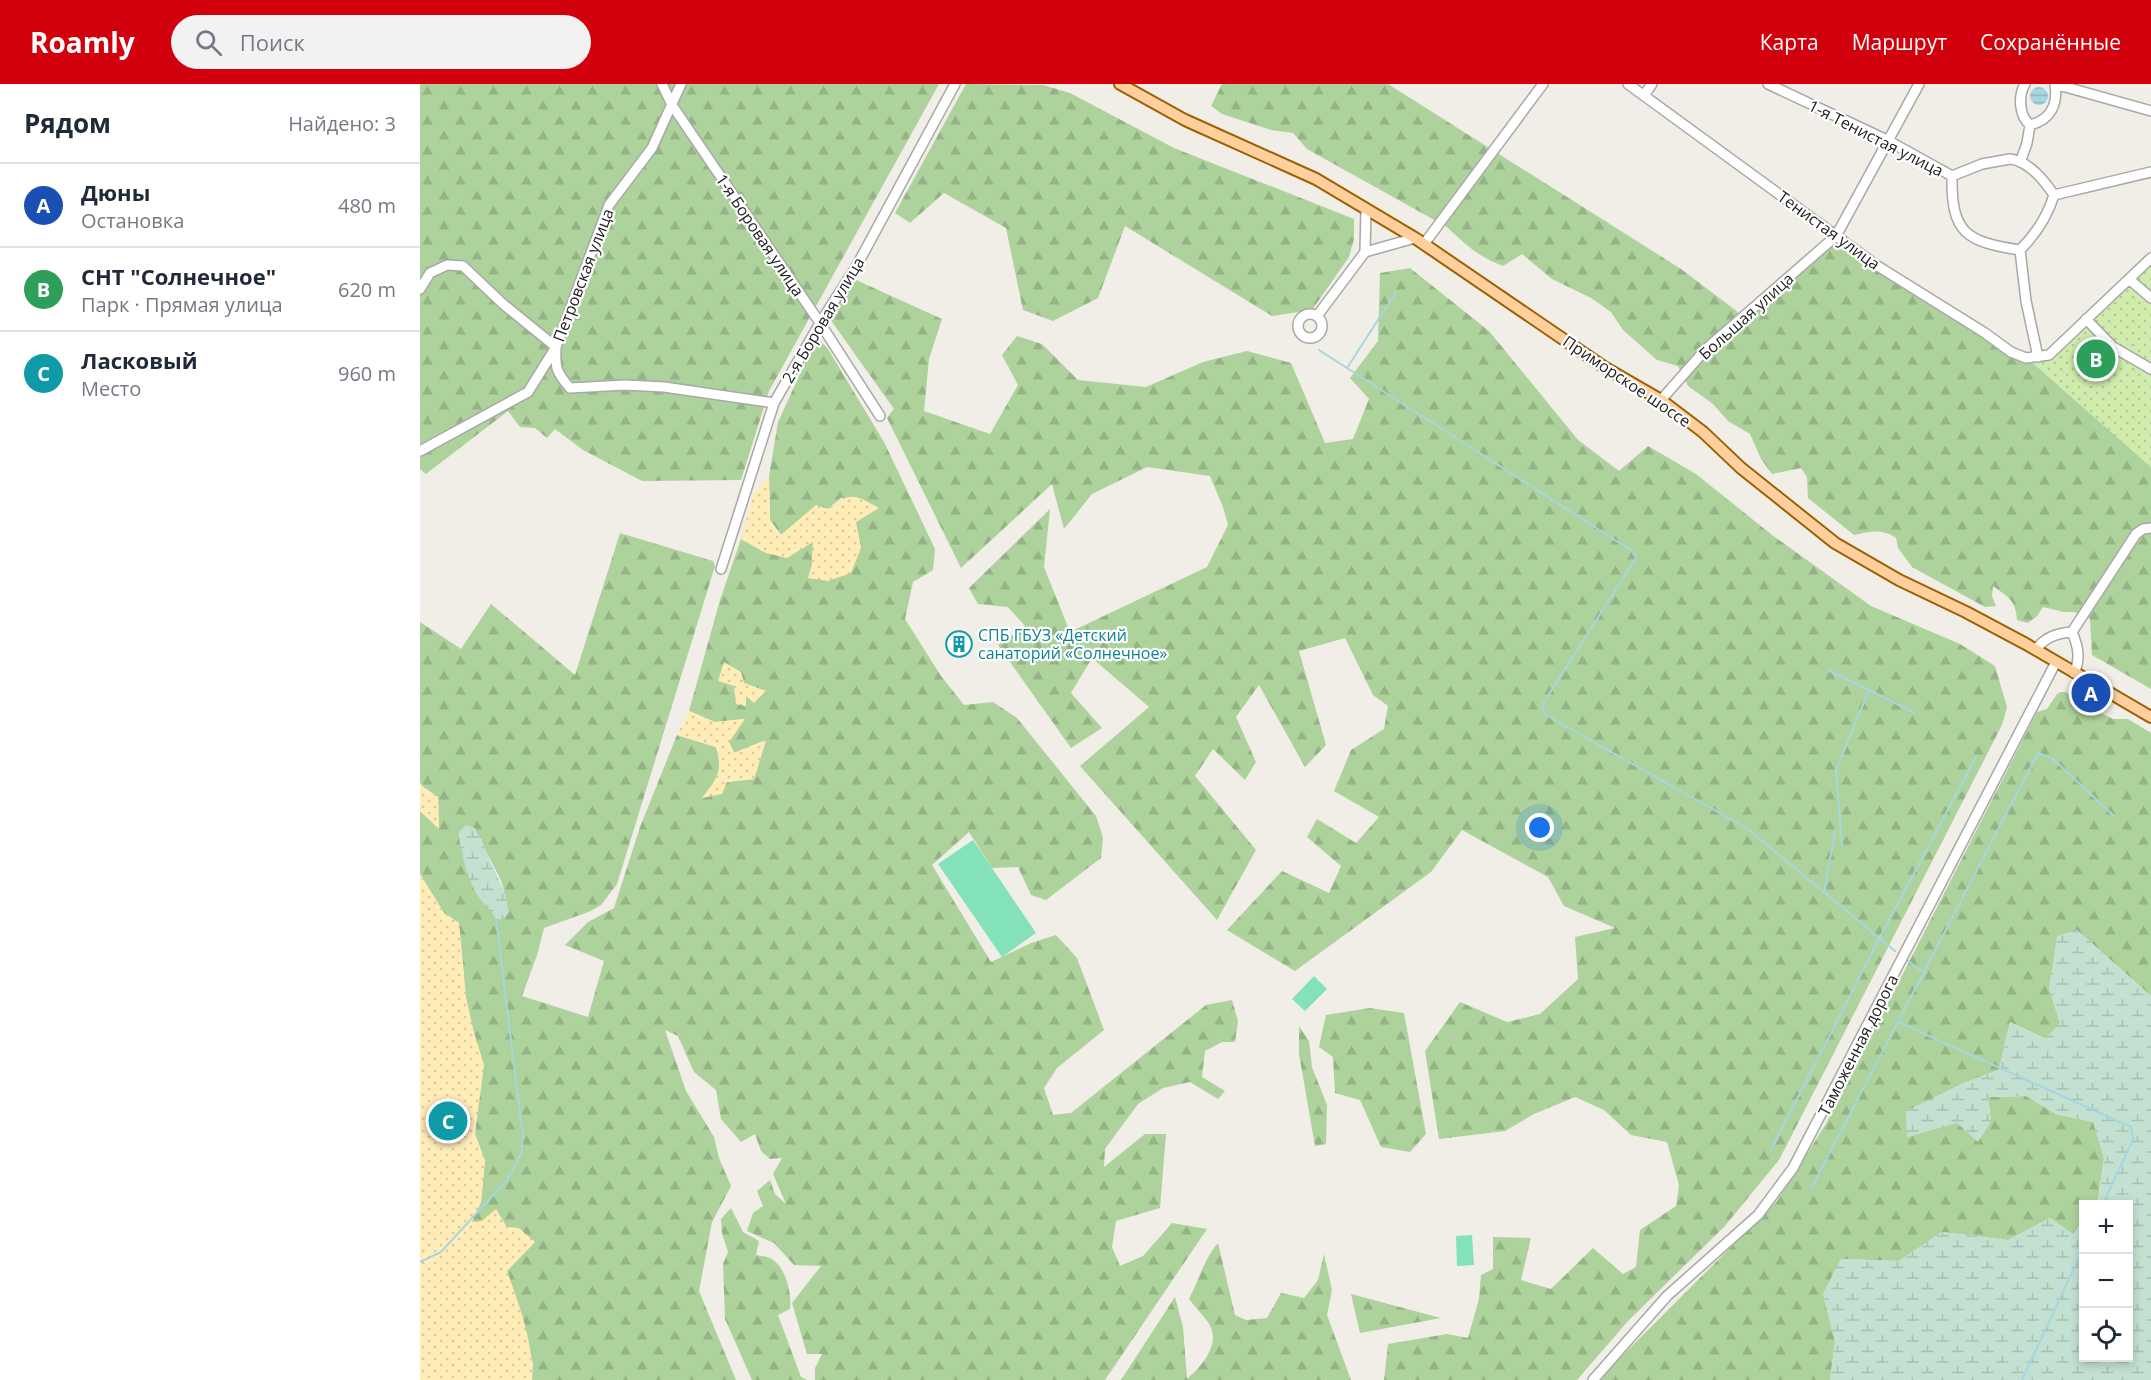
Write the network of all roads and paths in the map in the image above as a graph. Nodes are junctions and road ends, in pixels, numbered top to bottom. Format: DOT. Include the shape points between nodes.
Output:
graph roads {
  1 [pos="662,84"];
  2 [pos="681,84"];
  3 [pos="955,84"];
  4 [pos="1120,84"];
  5 [pos="1543,84"];
  6 [pos="1628,84"];
  7 [pos="1652,84"];
  8 [pos="1768,84"];
  9 [pos="1919,84"];
  10 [pos="2025,84"];
  11 [pos="2055,84"];
  12 [pos="1644,95"];
  13 [pos="672,105"];
  14 [pos="2151,111"];
  15 [pos="2030,125"];
  16 [pos="1887,140"];
  17 [pos="2021,160"];
  18 [pos="2151,172"];
  19 [pos="1952,176"];
  20 [pos="2054,195"];
  21 [pos="1366,209"];
  22 [pos="1836,236"];
  23 [pos="1419,241"];
  24 [pos="2020,250"];
  25 [pos="1365,252"];
  26 [pos="2151,258"];
  27 [pos="2129,279"];
  28 [pos="420,289"];
  29 [pos="2151,298"];
  30 [pos="1317,316"];
  31 [pos="2086,319"];
  32 [pos="820,323"];
  33 [pos="556,346"];
  34 [pos="2038,357"];
  35 [pos="2151,369"];
  36 [pos="1661,400"];
  37 [pos="774,403"];
  38 [pos="880,416"];
  39 [pos="420,451"];
  40 [pos="2151,528"];
  41 [pos="721,569"];
  42 [pos="2072,632"];
  43 [pos="2036,650"];
  44 [pos="2056,662"];
  45 [pos="2074,673"];
  46 [pos="2151,717"];
  47 [pos="1593,1380"];
  1 -- 13 [label="street, 1-я Боровая улица"];
  2 -- 13 [label="street, Петровская улица"];
  3 -- 32 [label="street, 2-я Боровая улица" via="862,257"];
  4 -- 21 [label="main road, Приморское шоссе" via="1185,120 1316,179"];
  5 -- 23 [label="street"];
  6 -- 12 [label="street, Тенистая улица"];
  7 -- 12 [label="street"];
  8 -- 16 [label="street, 1-я Тенистая улица"];
  9 -- 16 [label="street"];
  10 -- 15 [label="street" via="2021,108"];
  11 -- 14 [label="street"];
  11 -- 15 [label="street" via="2054,107 2047,117"];
  12 -- 22 [label="street, Тенистая улица"];
  13 -- 32 [label="street, 1-я Боровая улица"];
  13 -- 33 [label="street, Петровская улица" via="652,148 609,205"];
  15 -- 17 [label="street"];
  16 -- 19 [label="street, 1-я Тенистая улица"];
  16 -- 22 [label="street"];
  17 -- 19 [label="street" via="1997,160"];
  17 -- 20 [label="street"];
  18 -- 20 [label="street"];
  19 -- 24 [label="street" via="1953,211 1961,226 1974,239"];
  20 -- 24 [label="street" via="2044,221"];
  21 -- 23 [label="main road, Приморское шоссе"];
  21 -- 25 [label="street"];
  22 -- 34 [label="street, Тенистая улица" via="2011,352 2026,358"];
  22 -- 36 [label="street, Большая улица" via="1706,349"];
  23 -- 25 [label="street"];
  23 -- 36 [label="main road, Приморское шоссе" via="1604,367"];
  24 -- 34 [label="street"];
  25 -- 30 [label="street"];
  26 -- 27 [label="street"];
  27 -- 29 [label="street"];
  27 -- 31 [label="street"];
  28 -- 33 [label="street" via="430,273 447,265 463,266"];
  31 -- 34 [label="street" via="2049,355"];
  31 -- 35 [label="street" via="2114,347"];
  32 -- 37 [label="street, 2-я Боровая улица"];
  32 -- 38 [label="street, 1-я Боровая улица"];
  33 -- 37 [label="street" via="558,374 570,388 664,387"];
  33 -- 39 [label="street, Петровская улица" via="528,392"];
  36 -- 43 [label="main road, Приморское шоссе" via="1835,543"];
  37 -- 41 [label="street, 2-я Боровая улица"];
  40 -- 42 [label="street" via="2136,534"];
  42 -- 43 [label="street" via="2052,635"];
  42 -- 45 [label="street" via="2079,657"];
  43 -- 44 [label="main road, Приморское шоссе"];
  44 -- 45 [label="main road, Приморское шоссе"];
  44 -- 47 [label="street, Таможенная дорога" via="1793,1168 1758,1215 1667,1296"];
  45 -- 46 [label="main road, Приморское шоссе"];
}
